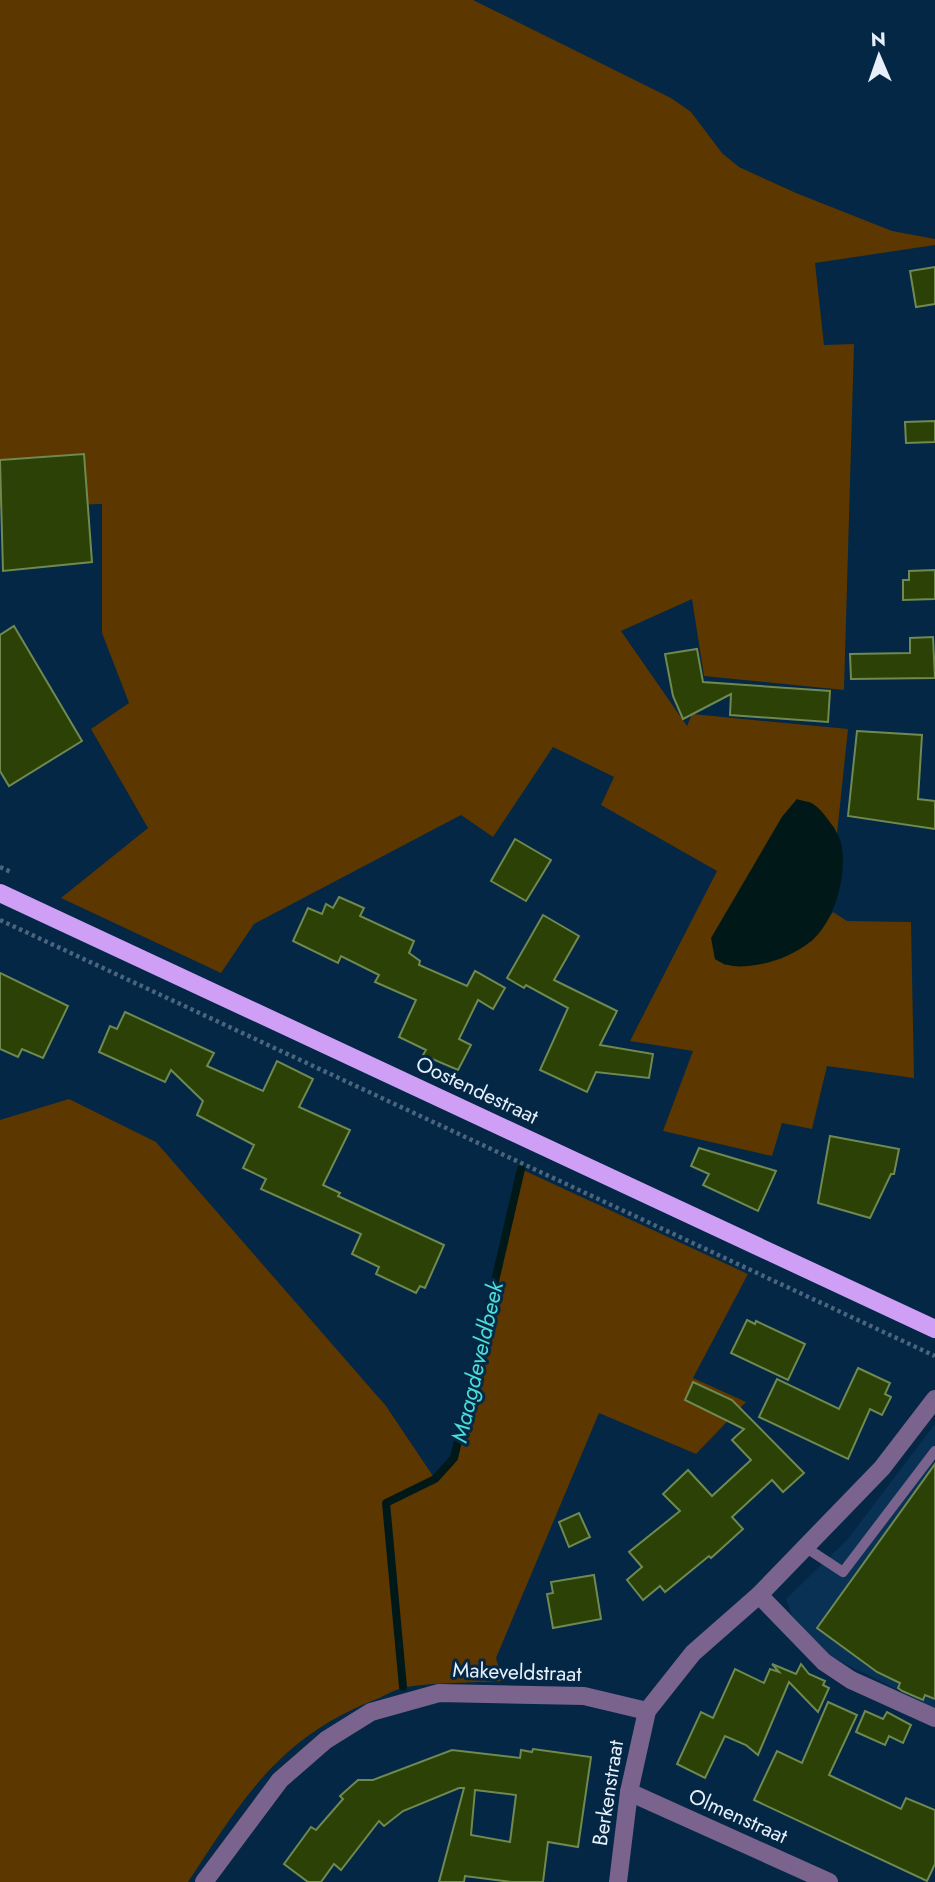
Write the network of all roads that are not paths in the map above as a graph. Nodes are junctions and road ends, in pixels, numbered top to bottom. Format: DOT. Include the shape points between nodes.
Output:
graph roads {
  1 [pos="0,893"];
  2 [pos="935,1329"];
  3 [pos="935,1399"];
  4 [pos="935,1453"];
  5 [pos="805,1547"];
  6 [pos="759,1595"];
  7 [pos="647,1711"];
  8 [pos="935,1718"];
  9 [pos="629,1792"];
  10 [pos="204,1882"];
  11 [pos="618,1882"];
  12 [pos="829,1882"];
  1 -- 2 [label="main road, Oostendestraat"];
  3 -- 5 [label="street" via="882,1468"];
  4 -- 5 [label="lane" via="843,1572"];
  5 -- 6 [label="street"];
  6 -- 7 [label="street" via="693,1653"];
  6 -- 8 [label="street" via="824,1662 851,1680"];
  7 -- 9 [label="street, Berkenstraat"];
  7 -- 10 [label="street, Makeveldstraat" via="584,1696 439,1693 371,1712 326,1740 280,1780"];
  9 -- 11 [label="street, Berkenstraat"];
  9 -- 12 [label="street, Olmenstraat"];
}
